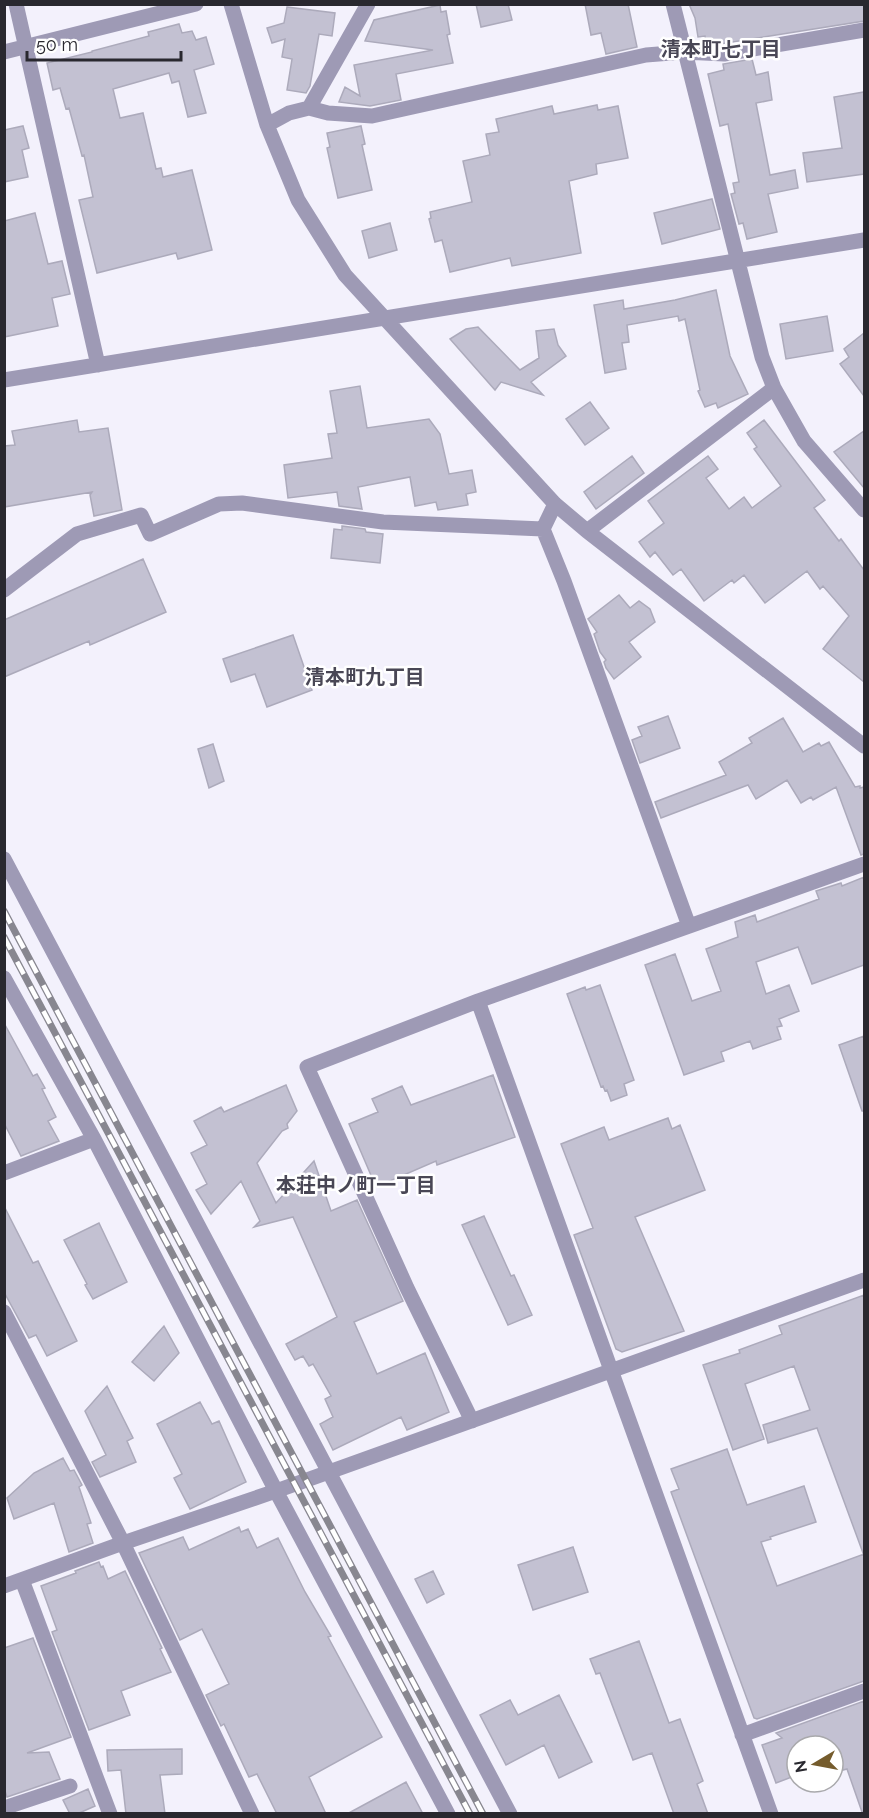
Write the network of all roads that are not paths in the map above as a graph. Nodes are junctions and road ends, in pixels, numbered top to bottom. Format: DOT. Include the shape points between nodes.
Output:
graph roads {
  1 [pos="16,4"];
  2 [pos="196,4"];
  3 [pos="231,4"];
  4 [pos="368,4"];
  5 [pos="672,4"];
  6 [pos="864,30"];
  7 [pos="26,46"];
  8 [pos="4,52"];
  9 [pos="684,52"];
  10 [pos="309,108"];
  11 [pos="267,125"];
  12 [pos="864,240"];
  13 [pos="738,260"];
  14 [pos="382,318"];
  15 [pos="98,365"];
  16 [pos="4,380"];
  17 [pos="774,388"];
  18 [pos="555,504"];
  19 [pos="864,510"];
  20 [pos="543,529"];
  21 [pos="587,531"];
  22 [pos="4,590"];
  23 [pos="864,746"];
  24 [pos="4,859"];
  25 [pos="864,864"];
  26 [pos="689,926"];
  27 [pos="4,978"];
  28 [pos="478,1001"];
  29 [pos="94,1139"];
  30 [pos="4,1173"];
  31 [pos="864,1280"];
  32 [pos="4,1311"];
  33 [pos="610,1371"];
  34 [pos="472,1421"];
  35 [pos="328,1473"];
  36 [pos="276,1491"];
  37 [pos="123,1543"];
  38 [pos="22,1580"];
  39 [pos="4,1586"];
  40 [pos="864,1691"];
  41 [pos="742,1735"];
  42 [pos="70,1786"];
  43 [pos="4,1808"];
  44 [pos="110,1814"];
  45 [pos="252,1814"];
  46 [pos="448,1814"];
  47 [pos="510,1814"];
  48 [pos="771,1814"];
  1 -- 7 [label="street"];
  2 -- 7 [label="street"];
  3 -- 11 [label="street"];
  4 -- 10 [label="street"];
  5 -- 9 [label="street"];
  6 -- 9 [label="street" via="724,54"];
  7 -- 8 [label="street"];
  7 -- 15 [label="street"];
  9 -- 10 [label="street" via="646,55 372,116"];
  9 -- 13 [label="street"];
  10 -- 11 [label="street"];
  11 -- 14 [label="street" via="298,200 345,275"];
  12 -- 13 [label="street"];
  13 -- 14 [label="street"];
  13 -- 17 [label="street" via="762,357"];
  14 -- 15 [label="street"];
  14 -- 18 [label="street"];
  15 -- 16 [label="street"];
  17 -- 19 [label="street" via="804,441"];
  17 -- 21 [label="street"];
  18 -- 20 [label="street"];
  18 -- 21 [label="street"];
  20 -- 22 [label="street" via="383,522 219,504 150,534 141,515 77,534"];
  20 -- 26 [label="street"];
  21 -- 23 [label="street"];
  24 -- 35 [label="street"];
  25 -- 26 [label="street"];
  26 -- 28 [label="street"];
  27 -- 29 [label="street"];
  28 -- 33 [label="street"];
  28 -- 34 [label="street" via="307,1067 406,1288"];
  29 -- 30 [label="street"];
  29 -- 36 [label="street"];
  31 -- 33 [label="street"];
  32 -- 37 [label="street"];
  33 -- 34 [label="street"];
  33 -- 41 [label="street"];
  34 -- 35 [label="street"];
  35 -- 36 [label="street"];
  35 -- 47 [label="street"];
  36 -- 37 [label="street"];
  36 -- 46 [label="street"];
  37 -- 38 [label="street"];
  37 -- 45 [label="street"];
  38 -- 39 [label="street"];
  38 -- 44 [label="street"];
  40 -- 41 [label="street"];
  41 -- 48 [label="street"];
  42 -- 43 [label="street"];
}
